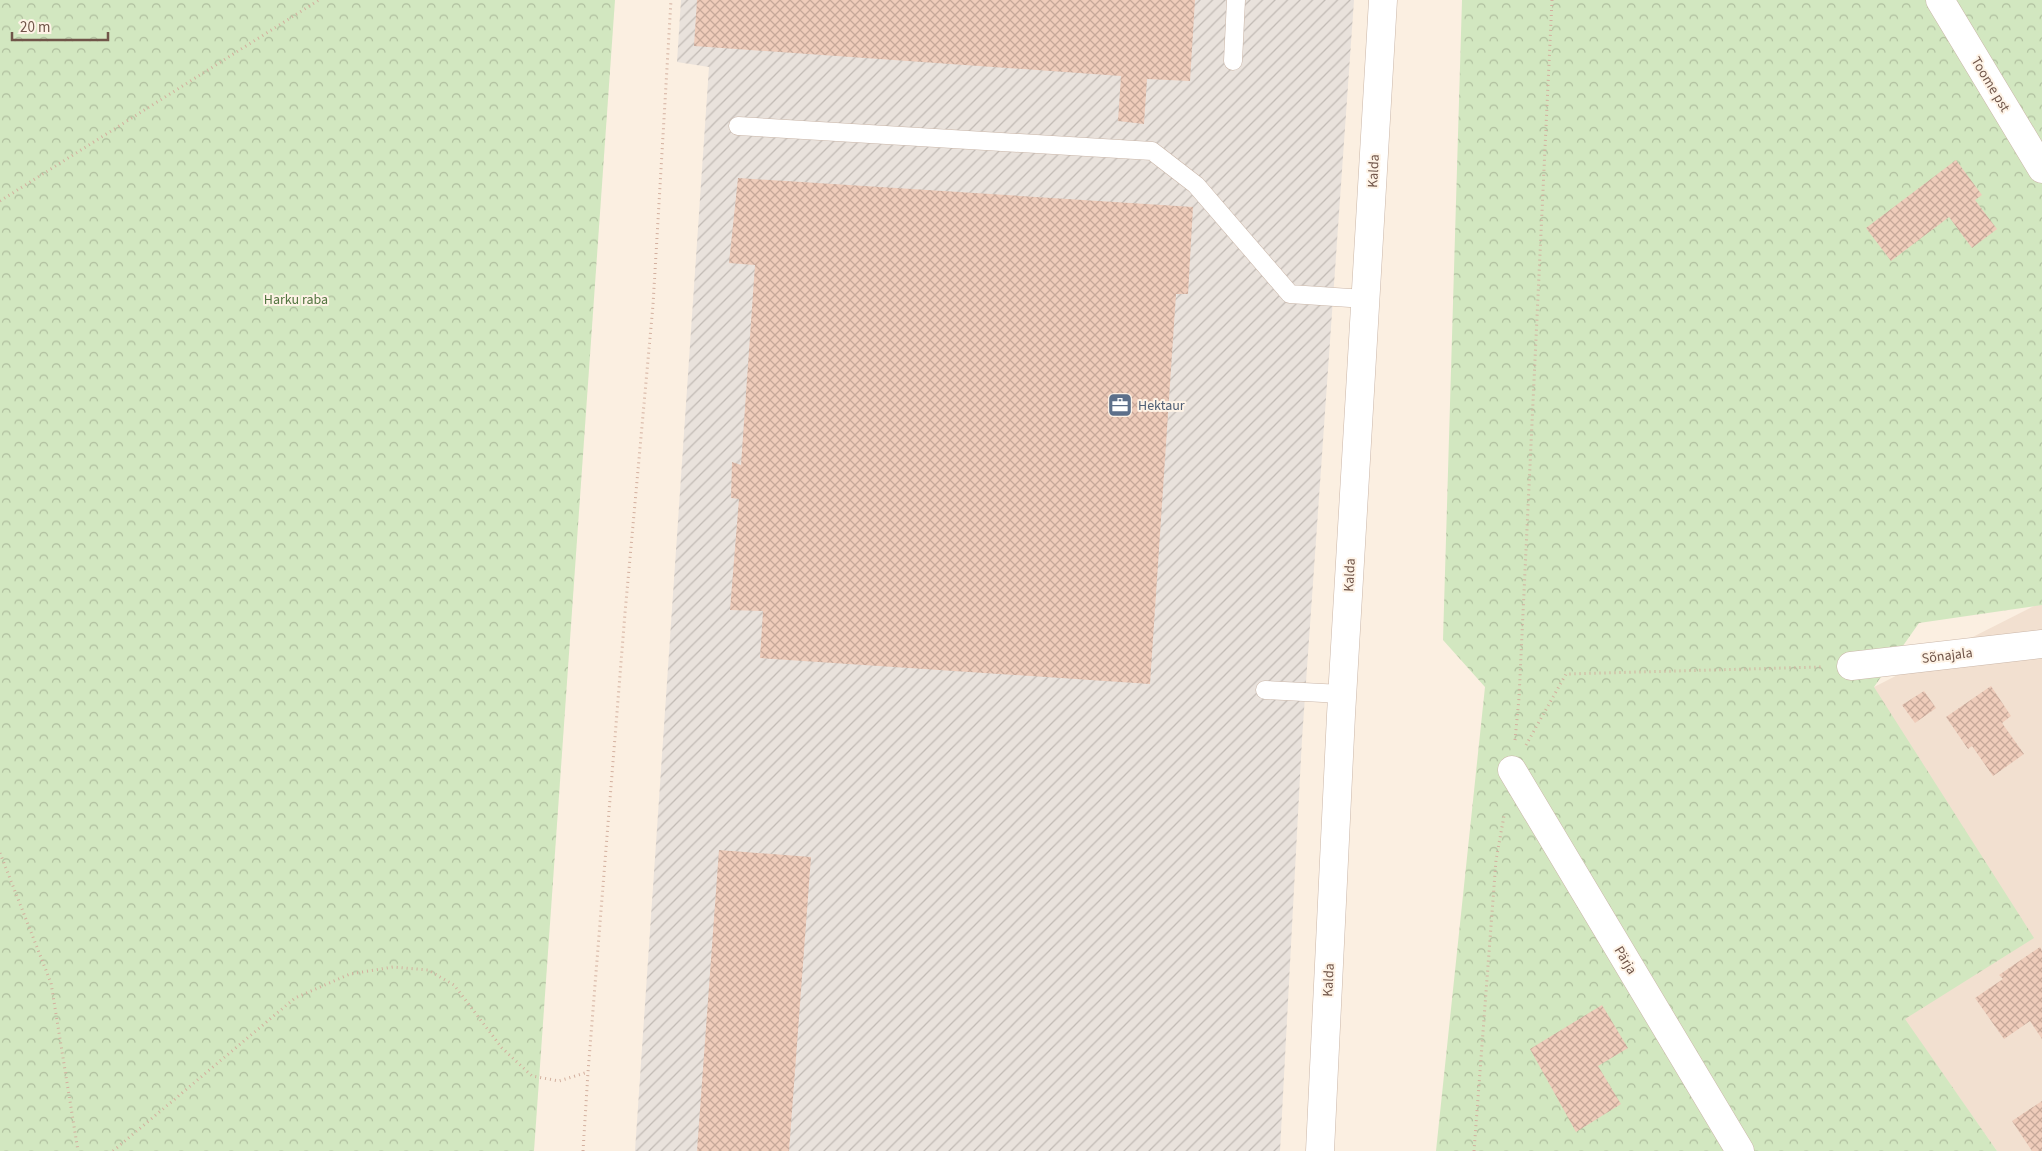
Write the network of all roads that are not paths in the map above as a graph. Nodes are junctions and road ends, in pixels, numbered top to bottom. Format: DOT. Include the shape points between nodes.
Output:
graph roads {
  1 [pos="1236,0"];
  2 [pos="1383,0"];
  3 [pos="1940,0"];
  4 [pos="1233,61"];
  5 [pos="738,126"];
  6 [pos="2042,169"];
  7 [pos="1365,298"];
  8 [pos="2042,644"];
  9 [pos="1851,666"];
  10 [pos="1265,690"];
  11 [pos="1342,694"];
  12 [pos="1512,770"];
  13 [pos="1320,1151"];
  14 [pos="1740,1151"];
  1 -- 4 [label="lane"];
  2 -- 7 [label="street, Kalda"];
  3 -- 6 [label="street, Toome pst"];
  5 -- 7 [label="lane" via="1152,150 1196,185 1290,294"];
  7 -- 11 [label="street, Kalda"];
  8 -- 9 [label="street, Sõnajala"];
  10 -- 11 [label="lane"];
  11 -- 13 [label="street, Kalda"];
  12 -- 14 [label="street, Pärja"];
}
